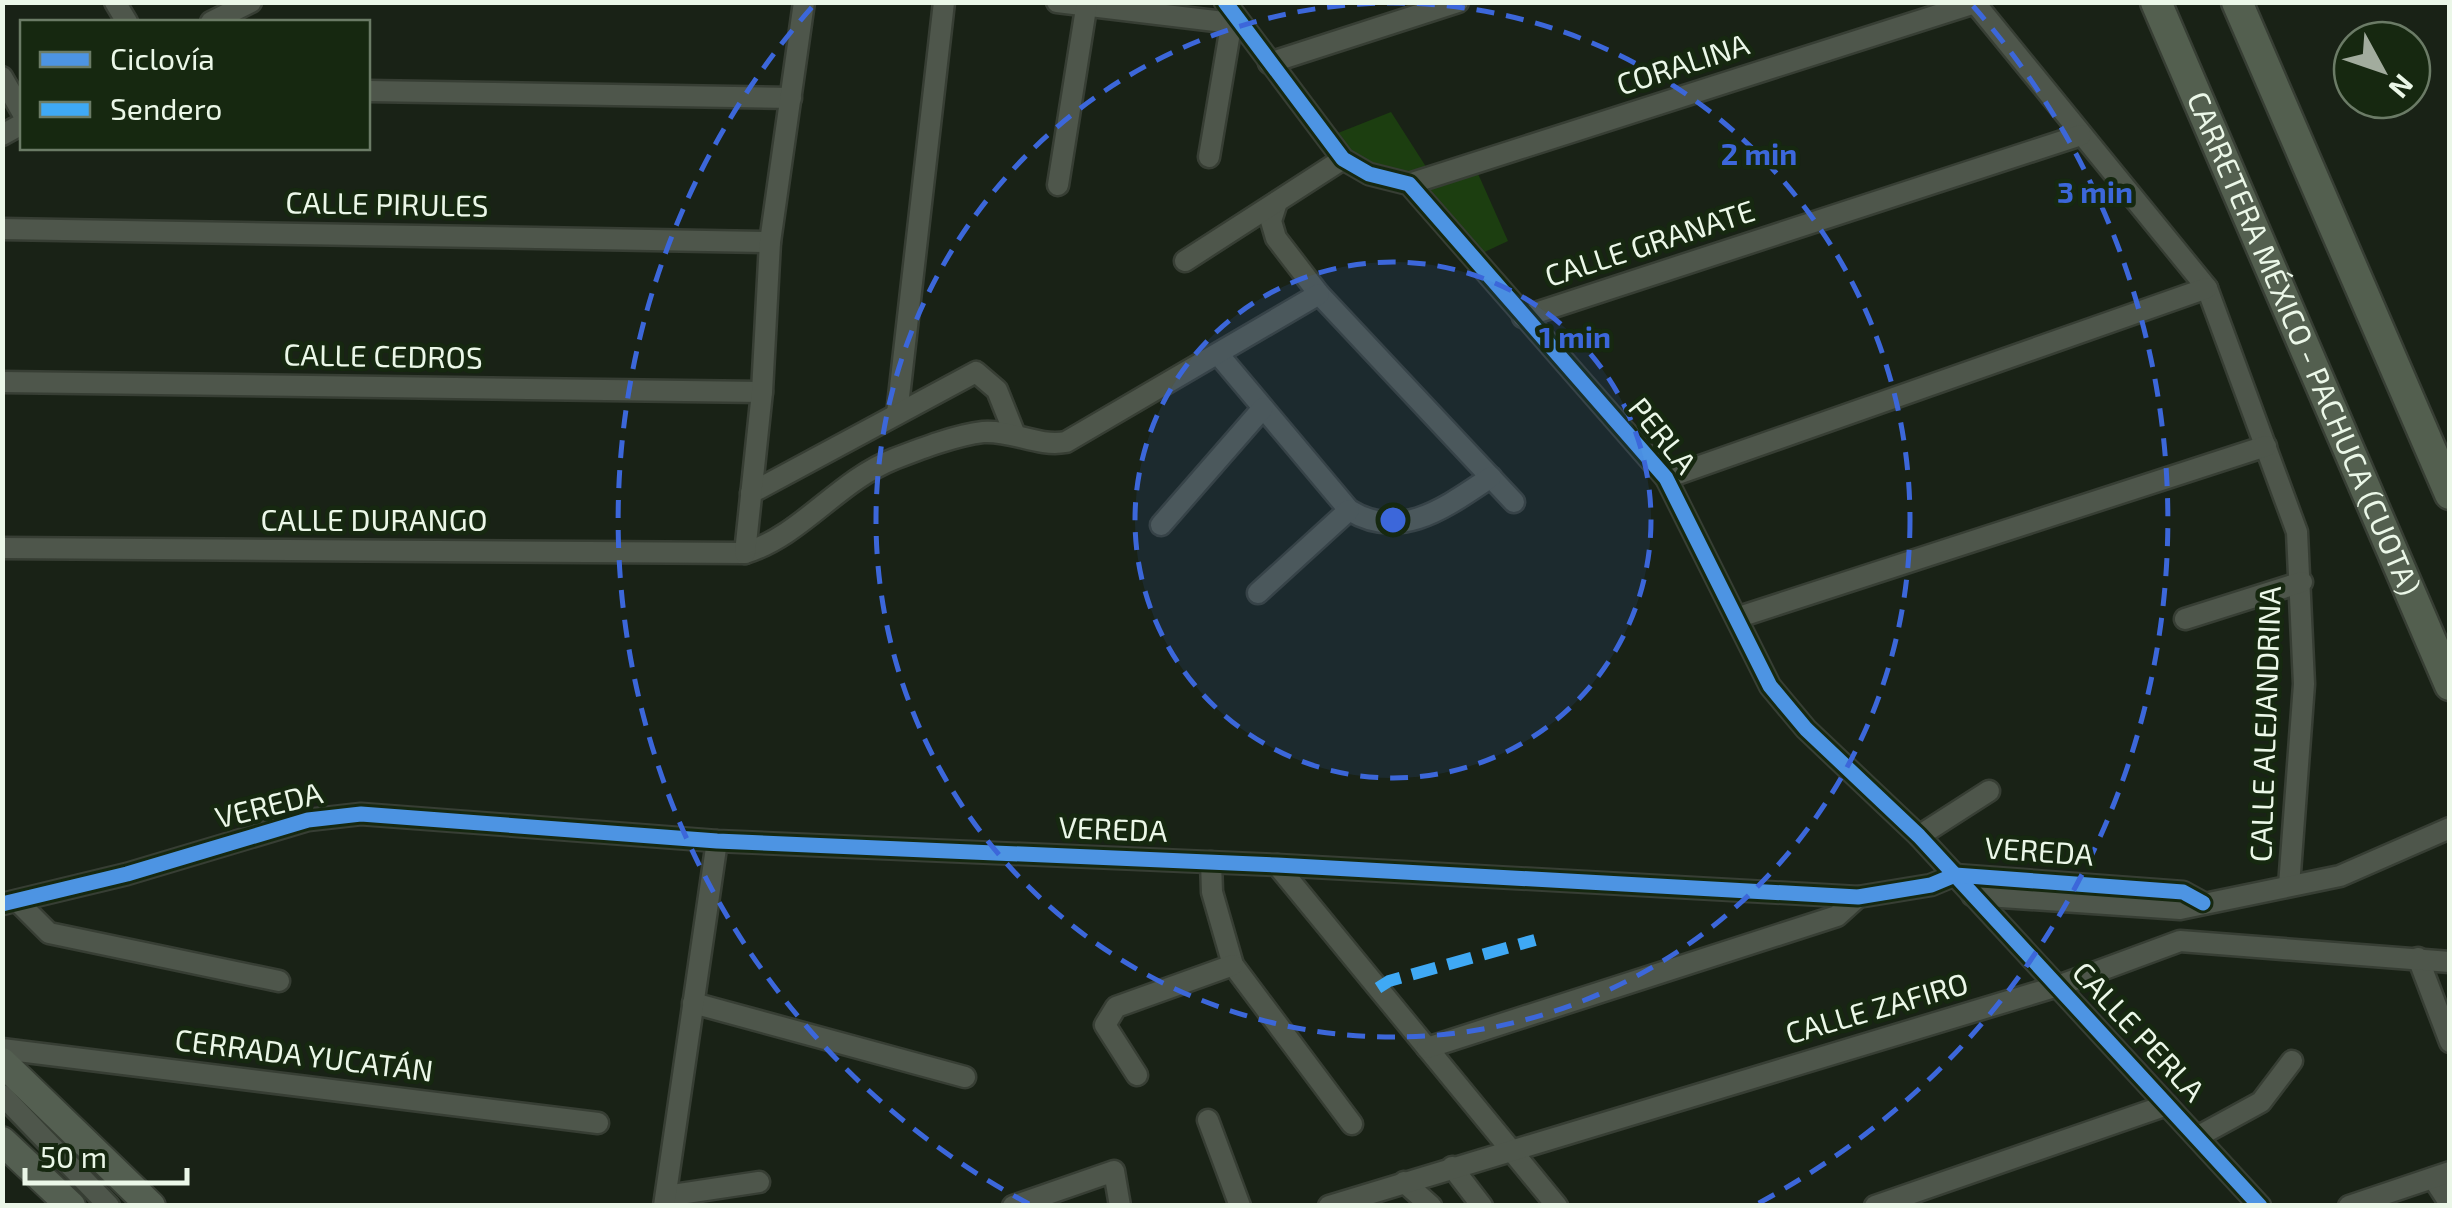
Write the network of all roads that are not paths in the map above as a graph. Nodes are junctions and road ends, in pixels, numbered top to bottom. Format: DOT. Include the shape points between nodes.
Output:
graph roads {
  1 [pos="251,2"];
  2 [pos="804,2"];
  3 [pos="944,2"];
  4 [pos="1057,2"];
  5 [pos="1458,2"];
  6 [pos="1976,2"];
  7 [pos="2156,2"];
  8 [pos="2237,2"];
  9 [pos="1087,4"];
  10 [pos="1230,13"];
  11 [pos="215,20"];
  12 [pos="1270,64"];
  13 [pos="2,77"];
  14 [pos="370,91"];
  15 [pos="792,98"];
  16 [pos="20,108"];
  17 [pos="2081,135"];
  18 [pos="1209,157"];
  19 [pos="1343,160"];
  20 [pos="1058,184"];
  21 [pos="1408,184"];
  22 [pos="1277,202"];
  23 [pos="2,229"];
  24 [pos="770,242"];
  25 [pos="1186,262"];
  26 [pos="2207,288"];
  27 [pos="1319,294"];
  28 [pos="1523,317"];
  29 [pos="1218,354"];
  30 [pos="2,382"];
  31 [pos="762,392"];
  32 [pos="1264,408"];
  33 [pos="898,414"];
  34 [pos="1016,434"];
  35 [pos="2266,446"];
  36 [pos="1491,477"];
  37 [pos="1666,478"];
  38 [pos="751,493"];
  39 [pos="2450,494"];
  40 [pos="1514,502"];
  41 [pos="1349,510"];
  42 [pos="1161,524"];
  43 [pos="2,548"];
  44 [pos="744,553"];
  45 [pos="2302,582"];
  46 [pos="1258,593"];
  47 [pos="1739,617"];
  48 [pos="2185,619"];
  49 [pos="2450,685"];
  50 [pos="1989,790"];
  51 [pos="2450,828"];
  52 [pos="1919,836"];
  53 [pos="716,842"];
  54 [pos="1211,862"];
  55 [pos="1277,865"];
  56 [pos="1955,875"];
  57 [pos="1931,885"];
  58 [pos="2289,886"];
  59 [pos="1975,896"];
  60 [pos="1858,897"];
  61 [pos="2181,901"];
  62 [pos="10,902"];
  63 [pos="2180,941"];
  64 [pos="2418,958"];
  65 [pos="2450,962"];
  66 [pos="1234,965"];
  67 [pos="279,981"];
  68 [pos="2058,986"];
  69 [pos="693,1004"];
  70 [pos="2450,1042"];
  71 [pos="1427,1048"];
  72 [pos="2,1050"];
  73 [pos="2292,1060"];
  74 [pos="2,1062"];
  75 [pos="1137,1075"];
  76 [pos="964,1076"];
  77 [pos="2,1095"];
  78 [pos="2167,1104"];
  79 [pos="2,1112"];
  80 [pos="1208,1120"];
  81 [pos="598,1123"];
  82 [pos="1352,1124"];
  83 [pos="2197,1137"];
  84 [pos="2,1141"];
  85 [pos="1512,1148"];
  86 [pos="1452,1167"];
  87 [pos="2442,1175"];
  88 [pos="759,1182"];
  89 [pos="1404,1182"];
  90 [pos="84,1190"];
  91 [pos="665,1200"];
  92 [pos="2450,1204"];
  93 [pos="151,1206"];
  94 [pos="1013,1206"];
  95 [pos="1120,1206"];
  96 [pos="1240,1206"];
  97 [pos="1329,1206"];
  98 [pos="1431,1206"];
  99 [pos="1482,1206"];
  100 [pos="1557,1206"];
  101 [pos="1875,1206"];
  102 [pos="2260,1206"];
  103 [pos="2349,1206"];
  1 -- 11 [label="street"];
  2 -- 15 [label="street"];
  3 -- 33 [label="street"];
  4 -- 9 [label="street"];
  5 -- 12 [label="street"];
  6 -- 17 [label="street, CALLE ALEJANDRINA"];
  6 -- 21 [label="street, CORALINA"];
  7 -- 49 [label="highway, CARRETERA MÉXICO - PACHUCA (CUOTA)"];
  8 -- 39 [label="highway"];
  9 -- 10 [label="street"];
  9 -- 20 [label="street"];
  10 -- 12 [label="street"];
  10 -- 18 [label="street"];
  12 -- 19 [label="street"];
  13 -- 16 [label="street"];
  14 -- 15 [label="street"];
  15 -- 24 [label="street"];
  17 -- 26 [label="street, CALLE ALEJANDRINA"];
  17 -- 28 [label="street, CALLE GRANATE"];
  19 -- 21 [label="street"];
  19 -- 22 [label="street"];
  21 -- 28 [label="street, PERLA"];
  22 -- 25 [label="street"];
  22 -- 27 [label="street" via="1271,221 1276,238"];
  23 -- 24 [label="street, CALLE PIRULES"];
  24 -- 31 [label="street"];
  26 -- 35 [label="street, CALLE ALEJANDRINA"];
  26 -- 37 [label="street"];
  27 -- 29 [label="street"];
  27 -- 36 [label="street"];
  28 -- 37 [label="street, PERLA"];
  29 -- 32 [label="street"];
  29 -- 34 [label="street" via="1066,442 1044,446"];
  30 -- 31 [label="street, CALLE CEDROS"];
  31 -- 38 [label="street"];
  32 -- 41 [label="street"];
  32 -- 42 [label="street"];
  33 -- 34 [label="street" via="976,372 998,390"];
  33 -- 38 [label="street"];
  34 -- 44 [label="street" via="982,432 891,460 836,492 772,545"];
  35 -- 45 [label="street, CALLE ALEJANDRINA" via="2297,532"];
  35 -- 47 [label="street"];
  36 -- 40 [label="street"];
  36 -- 41 [label="street" via="1436,514 1395,525 1368,522"];
  37 -- 47 [label="street, PERLA"];
  38 -- 44 [label="street"];
  41 -- 46 [label="street"];
  43 -- 44 [label="street, CALLE DURANGO"];
  45 -- 48 [label="street"];
  45 -- 58 [label="street, CALLE ALEJANDRINA" via="2304,684"];
  47 -- 52 [label="street, PERLA" via="1770,686"];
  50 -- 52 [label="street"];
  51 -- 58 [label="street, VEREDA" via="2340,876"];
  52 -- 56 [label="street, PERLA"];
  53 -- 54 [label="street, VEREDA"];
  53 -- 62 [label="street, VEREDA" via="361,814 308,820"];
  53 -- 69 [label="street"];
  54 -- 55 [label="street, VEREDA"];
  54 -- 66 [label="street" via="1212,892"];
  55 -- 60 [label="street, VEREDA"];
  55 -- 71 [label="street"];
  56 -- 57 [label="street, VEREDA"];
  56 -- 59 [label="street, PERLA"];
  56 -- 61 [label="street, VEREDA"];
  57 -- 59 [label="street, VEREDA"];
  57 -- 60 [label="street, VEREDA"];
  58 -- 61 [label="street, VEREDA" via="2203,903"];
  59 -- 61 [label="street, VEREDA"];
  59 -- 68 [label="street, CALLE PERLA"];
  60 -- 71 [label="street" via="1838,916"];
  61 -- 63 [label="street"];
  62 -- 67 [label="street" via="49,933"];
  63 -- 64 [label="street, CALLE ZAFIRO"];
  63 -- 68 [label="street, CALLE ZAFIRO"];
  64 -- 65 [label="street, CALLE ZAFIRO"];
  64 -- 70 [label="street"];
  66 -- 75 [label="street" via="1116,1007 1105,1025"];
  66 -- 82 [label="street"];
  68 -- 78 [label="street, CALLE PERLA"];
  68 -- 85 [label="street, CALLE ZAFIRO"];
  69 -- 76 [label="street"];
  69 -- 91 [label="street"];
  71 -- 85 [label="street"];
  72 -- 81 [label="street, CERRADA YUCATÁN"];
  73 -- 83 [label="street" via="2260,1102"];
  74 -- 90 [label="main road"];
  77 -- 90 [label="street"];
  78 -- 83 [label="street, CALLE PERLA"];
  78 -- 101 [label="street"];
  79 -- 90 [label="street"];
  80 -- 96 [label="street"];
  83 -- 102 [label="street, CALLE PERLA"];
  84 -- 90 [label="main road"];
  85 -- 86 [label="street, CALLE ZAFIRO"];
  85 -- 100 [label="street"];
  86 -- 89 [label="street, CALLE ZAFIRO"];
  86 -- 99 [label="street"];
  87 -- 92 [label="street"];
  87 -- 103 [label="street"];
  88 -- 91 [label="street"];
  89 -- 97 [label="street, CALLE ZAFIRO"];
  89 -- 98 [label="street"];
  90 -- 93 [label="main road"];
  94 -- 95 [label="street" via="1114,1171"];
}
